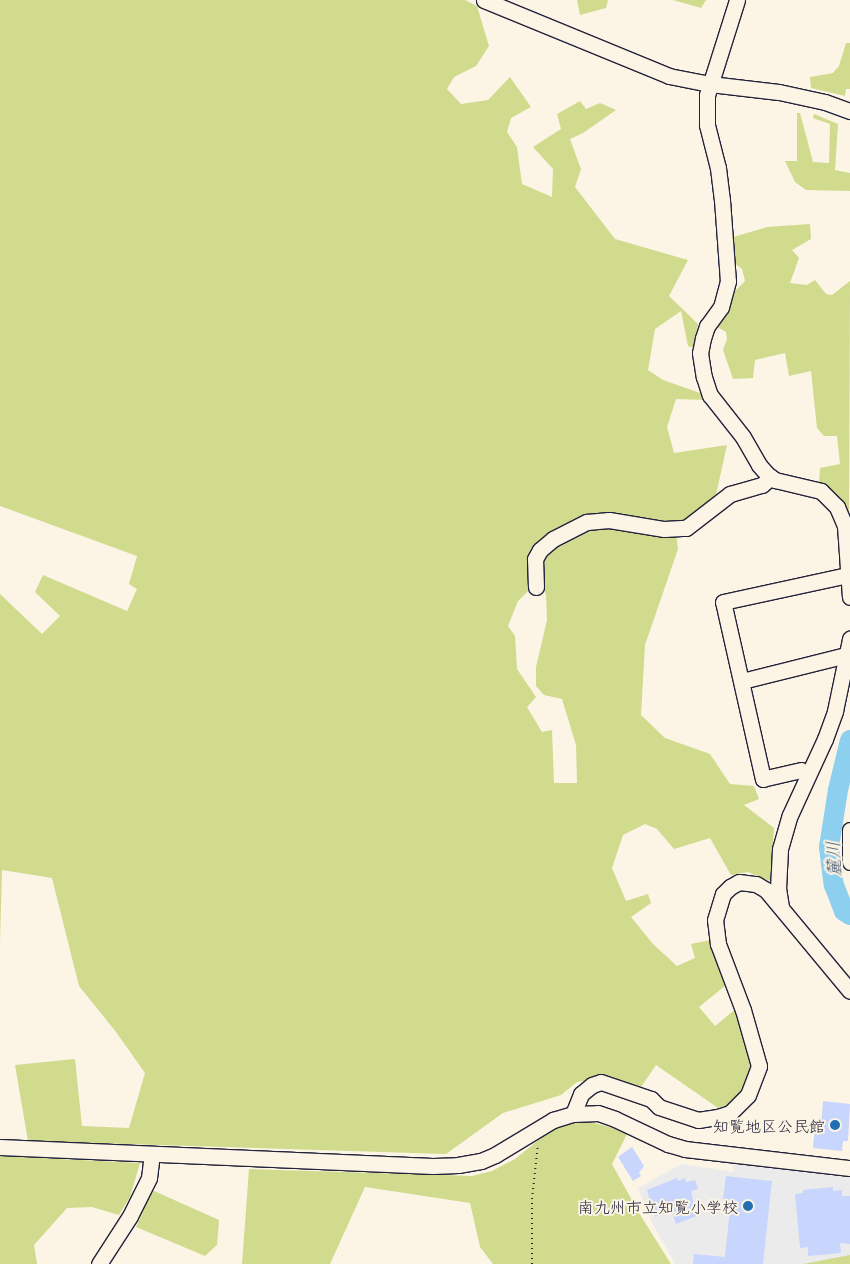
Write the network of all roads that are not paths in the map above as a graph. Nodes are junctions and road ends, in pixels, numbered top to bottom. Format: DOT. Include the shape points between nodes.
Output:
graph roads {
  1 [pos="484,0"];
  2 [pos="737,0"];
  3 [pos="710,84"];
  4 [pos="850,111"];
  5 [pos="771,477"];
  6 [pos="848,576"];
  7 [pos="536,587"];
  8 [pos="850,597"];
  9 [pos="849,649"];
  10 [pos="742,681"];
  11 [pos="801,770"];
  12 [pos="850,830"];
  13 [pos="850,862"];
  14 [pos="781,907"];
  15 [pos="850,991"];
  16 [pos="573,1114"];
  17 [pos="0,1147"];
  18 [pos="152,1154"];
  19 [pos="850,1168"];
  20 [pos="99,1264"];
  1 -- 3 [label="street" via="655,72"];
  2 -- 3 [label="street"];
  3 -- 4 [label="street" via="779,92"];
  3 -- 5 [label="street" via="706,95 707,126 718,168 728,281 721,307 707,326 700,353 710,395"];
  5 -- 6 [label="street" via="821,491 837,507 845,526"];
  5 -- 7 [label="street" via="762,485 730,494 686,528 664,529 609,520 586,522 540,550 535,559"];
  6 -- 8 [label="street"];
  6 -- 10 [label="street" via="723,602"];
  9 -- 10 [label="street"];
  9 -- 14 [label="street" via="835,711 790,815 780,849 778,889"];
  10 -- 11 [label="street" via="763,779"];
  12 -- 13 [label="street"];
  14 -- 15 [label="street"];
  14 -- 16 [label="street" via="766,890 739,882 730,887 718,906 715,920 718,944 743,1010 759,1066 748,1095 739,1106 718,1117 698,1120 601,1082 581,1094"];
  16 -- 18 [label="street" via="553,1120 496,1155 458,1165"];
  16 -- 19 [label="street" via="598,1113 686,1149"];
  17 -- 18 [label="street"];
  18 -- 20 [label="street" via="148,1178 130,1216"];
}
